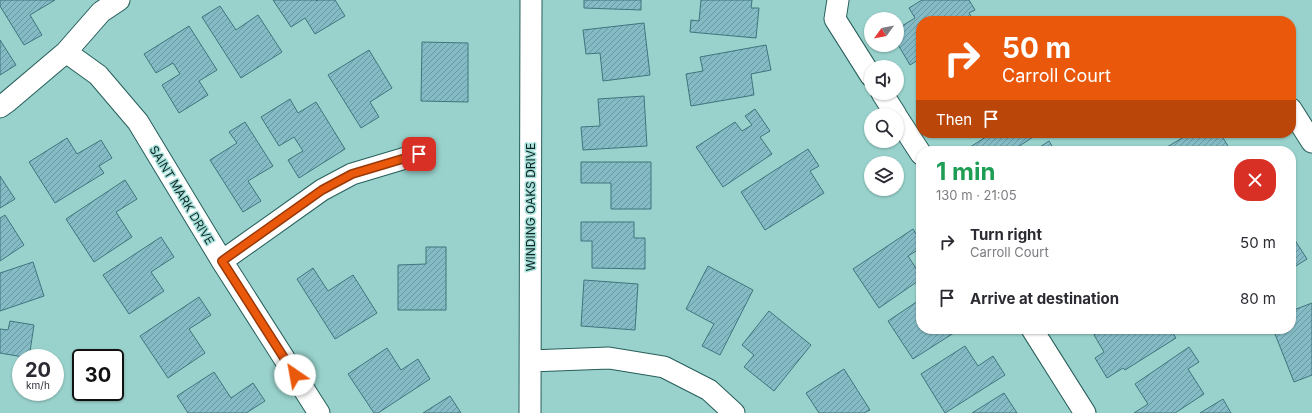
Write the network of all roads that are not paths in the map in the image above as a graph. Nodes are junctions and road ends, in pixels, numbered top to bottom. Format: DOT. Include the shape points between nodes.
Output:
graph roads {
  1 [pos="119,0"];
  2 [pos="531,0"];
  3 [pos="838,0"];
  4 [pos="66,52"];
  5 [pos="864,65"];
  6 [pos="0,107"];
  7 [pos="1296,117"];
  8 [pos="904,128"];
  9 [pos="1312,142"];
  10 [pos="916,146"];
  11 [pos="419,154"];
  12 [pos="222,261"];
  13 [pos="1035,334"];
  14 [pos="530,361"];
  15 [pos="319,413"];
  16 [pos="530,413"];
  17 [pos="734,413"];
  18 [pos="1085,413"];
  1 -- 4 [label="street" via="101,12"];
  2 -- 14 [label="street, WINDING OAKS DRIVE"];
  3 -- 5 [label="street" via="835,19"];
  4 -- 6 [label="street"];
  4 -- 12 [label="street, SAINT MARK DRIVE" via="98,75 138,122"];
  7 -- 9 [label="street"];
  8 -- 10 [label="street"];
  11 -- 12 [label="street" via="352,174 322,190"];
  12 -- 15 [label="street, SAINT MARK DRIVE"];
  13 -- 18 [label="street"];
  14 -- 16 [label="street, WINDING OAKS DRIVE"];
  14 -- 17 [label="street" via="609,358 664,366 709,390"];
}
